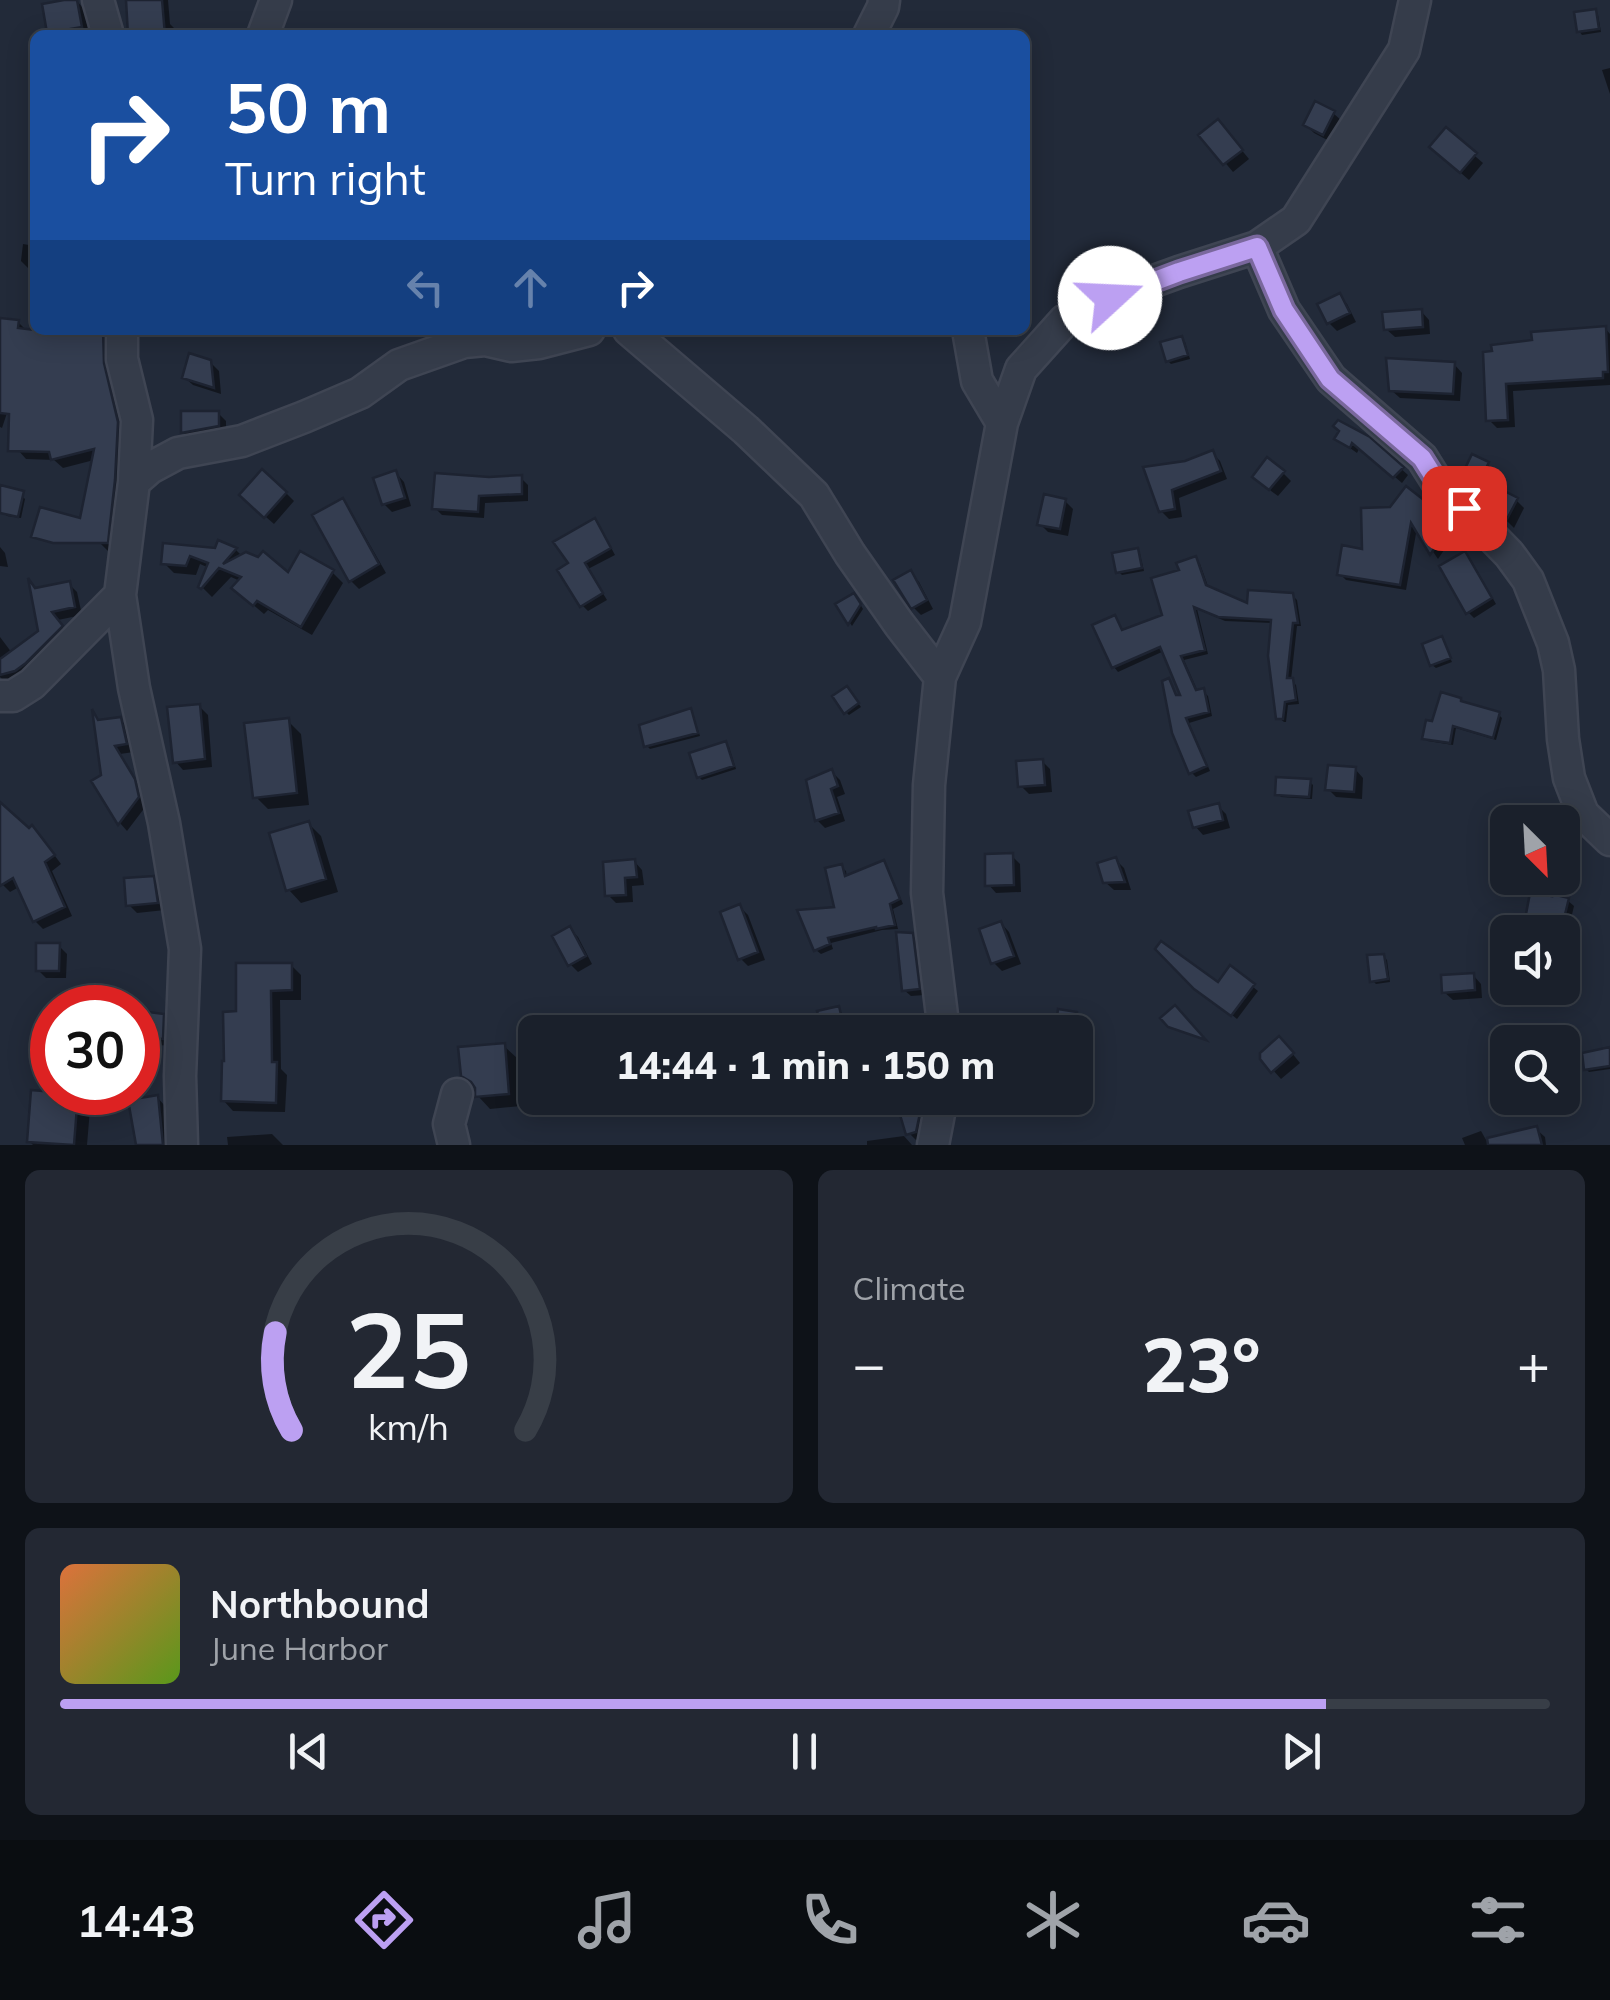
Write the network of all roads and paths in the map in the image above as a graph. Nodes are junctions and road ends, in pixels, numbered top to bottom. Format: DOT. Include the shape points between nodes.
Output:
graph roads {
  1 [pos="98,0"];
  2 [pos="276,0"];
  3 [pos="884,0"];
  4 [pos="1415,0"];
  5 [pos="107,30"];
  6 [pos="265,30"];
  7 [pos="872,30"];
  8 [pos="1257,247"];
  9 [pos="122,335"];
  10 [pos="570,335"];
  11 [pos="635,335"];
  12 [pos="969,335"];
  13 [pos="1002,423"];
  14 [pos="134,482"];
  15 [pos="120,596"];
  16 [pos="940,677"];
  17 [pos="0,696"];
  18 [pos="1610,840"];
  19 [pos="942,1015"];
  20 [pos="456,1094"];
  21 [pos="939,1115"];
  22 [pos="182,1145"];
  23 [pos="454,1145"];
  24 [pos="933,1145"];
  1 -- 5 [label="street"];
  2 -- 6 [label="street"];
  3 -- 7 [label="street"];
  4 -- 8 [label="street" via="1404,50 1296,220"];
  8 -- 13 [label="street" via="1065,320 1021,369"];
  8 -- 18 [label="street" via="1284,310 1330,379 1422,458 1444,493 1528,580 1559,670 1569,778 1583,814"];
  9 -- 14 [label="street" via="137,420"];
  10 -- 14 [label="street" via="511,346 464,342 399,365 360,392 242,441 178,453"];
  11 -- 16 [label="street" via="814,494"];
  12 -- 13 [label="street" via="976,381"];
  13 -- 16 [label="street" via="966,622"];
  14 -- 15 [label="street"];
  15 -- 17 [label="street" via="32,684"];
  15 -- 22 [label="street" via="186,949"];
  16 -- 19 [label="street" via="926,892"];
  20 -- 23 [label="street" via="449,1124"];
  21 -- 24 [label="street"];
}
